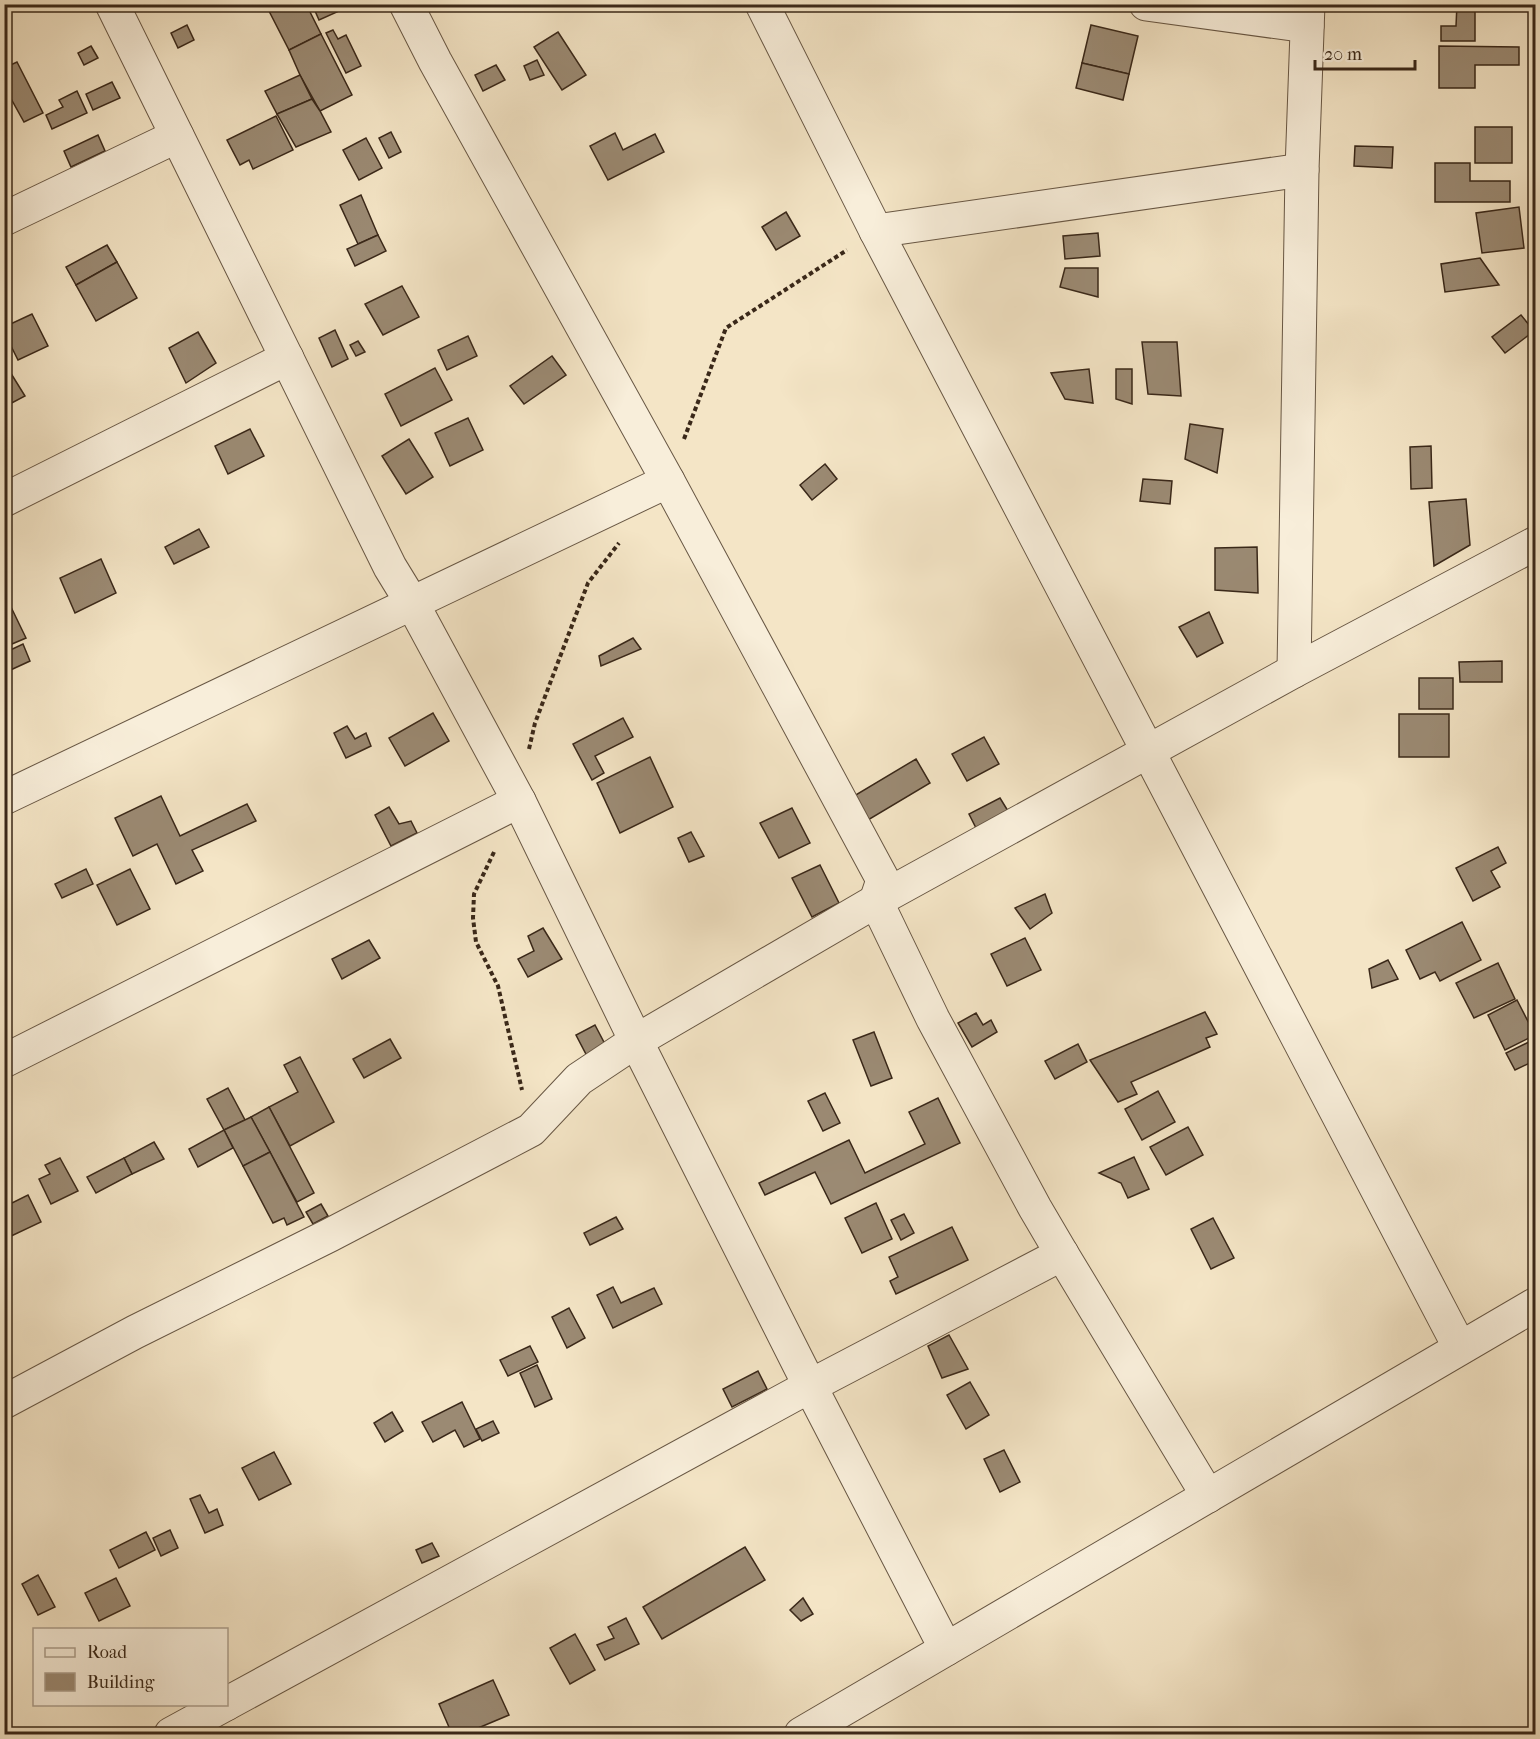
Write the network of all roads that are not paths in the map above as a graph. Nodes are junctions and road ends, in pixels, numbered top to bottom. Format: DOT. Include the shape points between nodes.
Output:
graph roads {
  1 [pos="112,4"];
  2 [pos="406,4"];
  3 [pos="762,4"];
  4 [pos="1146,4"];
  5 [pos="1307,15"];
  6 [pos="177,136"];
  7 [pos="1302,170"];
  8 [pos="4,219"];
  9 [pos="876,231"];
  10 [pos="287,358"];
  11 [pos="668,481"];
  12 [pos="4,500"];
  13 [pos="1533,553"];
  14 [pos="412,603"];
  15 [pos="1294,670"];
  16 [pos="1147,752"];
  17 [pos="4,798"];
  18 [pos="519,801"];
  19 [pos="876,901"];
  20 [pos="636,1041"];
  21 [pos="4,1061"];
  22 [pos="1062,1254"];
  23 [pos="1536,1304"];
  24 [pos="1460,1348"];
  25 [pos="810,1386"];
  26 [pos="4,1402"];
  27 [pos="1208,1496"];
  28 [pos="946,1649"];
  29 [pos="228,1703"];
  30 [pos="222,1706"];
  31 [pos="171,1734"];
  32 [pos="801,1734"];
  1 -- 6 [label="street"];
  2 -- 11 [label="street"];
  3 -- 9 [label="street"];
  4 -- 5 [label="street"];
  5 -- 7 [label="street"];
  6 -- 8 [label="street"];
  6 -- 10 [label="street"];
  7 -- 9 [label="street"];
  7 -- 15 [label="street"];
  9 -- 16 [label="street"];
  10 -- 12 [label="street"];
  10 -- 14 [label="street" via="390,567"];
  11 -- 14 [label="street"];
  11 -- 19 [label="street" via="883,880"];
  13 -- 15 [label="street"];
  14 -- 17 [label="street"];
  14 -- 18 [label="street"];
  15 -- 16 [label="street"];
  16 -- 19 [label="street"];
  16 -- 24 [label="street"];
  18 -- 20 [label="street"];
  18 -- 21 [label="street"];
  19 -- 20 [label="street"];
  19 -- 22 [label="street" via="933,1019"];
  20 -- 25 [label="street"];
  20 -- 26 [label="street" via="579,1079 531,1130"];
  22 -- 25 [label="street"];
  22 -- 27 [label="street"];
  23 -- 24 [label="street"];
  24 -- 27 [label="street"];
  25 -- 28 [label="street"];
  25 -- 29 [label="street"];
  27 -- 28 [label="street"];
  28 -- 32 [label="street"];
  30 -- 31 [label="street"];
}
